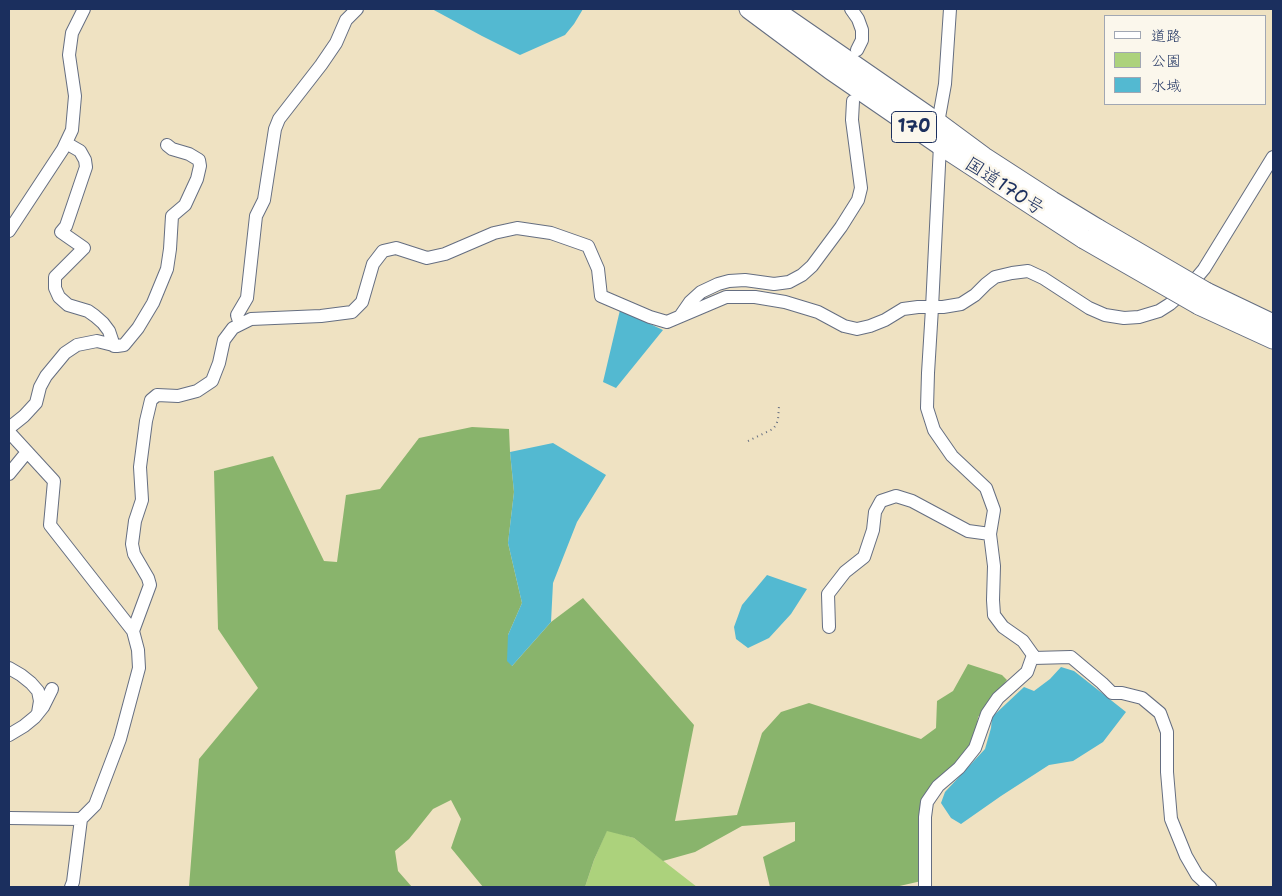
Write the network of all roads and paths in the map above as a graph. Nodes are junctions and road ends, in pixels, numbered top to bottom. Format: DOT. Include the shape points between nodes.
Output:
graph roads {
  1 [pos="84,9"];
  2 [pos="357,9"];
  3 [pos="750,9"];
  4 [pos="773,9"];
  5 [pos="851,9"];
  6 [pos="950,9"];
  7 [pos="857,50"];
  8 [pos="854,101"];
  9 [pos="938,123"];
  10 [pos="66,143"];
  11 [pos="167,145"];
  12 [pos="940,145"];
  13 [pos="1273,157"];
  14 [pos="9,230"];
  15 [pos="1091,234"];
  16 [pos="1202,299"];
  17 [pos="932,308"];
  18 [pos="680,316"];
  19 [pos="240,324"];
  20 [pos="1273,324"];
  21 [pos="1273,339"];
  22 [pos="114,346"];
  23 [pos="779,406"];
  24 [pos="9,428"];
  25 [pos="9,432"];
  26 [pos="748,441"];
  27 [pos="27,452"];
  28 [pos="9,474"];
  29 [pos="990,534"];
  30 [pos="829,626"];
  31 [pos="133,631"];
  32 [pos="1033,655"];
  33 [pos="9,668"];
  34 [pos="52,689"];
  35 [pos="38,713"];
  36 [pos="9,735"];
  37 [pos="9,818"];
  38 [pos="81,819"];
  39 [pos="71,887"];
  40 [pos="925,887"];
  41 [pos="1210,887"];
  1 -- 10 [label="street" via="72,33 69,55 75,96 72,130"];
  2 -- 19 [label="street" via="346,20 336,43 279,119 275,129 264,200 256,216 247,298 237,315"];
  3 -- 12 [label="highway, 国道170号 / 170"];
  4 -- 9 [label="highway, 国道170号 / 170"];
  5 -- 7 [label="street" via="862,30"];
  6 -- 9 [label="street" via="945,84"];
  8 -- 18 [label="street" via="852,120 861,188 858,200 812,266 789,282 729,280 718,284 701,292"];
  9 -- 12 [label="street"];
  9 -- 15 [label="highway, 国道170号 / 170" via="1052,201"];
  10 -- 14 [label="street"];
  10 -- 22 [label="street" via="80,151 86,167 66,226 61,232 84,248 55,277 55,288 68,305 88,311 103,323"];
  11 -- 22 [label="street" via="198,160 197,179 185,205 172,216 168,269 153,303 124,345"];
  12 -- 15 [label="highway, 国道170号 / 170"];
  12 -- 17 [label="street"];
  13 -- 17 [label="street" via="1204,269 1182,294 1159,311 1140,317 1105,315 1028,271 995,277 961,304"];
  15 -- 16 [label="highway, 国道170号 / 170, bridge"];
  16 -- 20 [label="highway, 国道170号 / 170"];
  16 -- 21 [label="highway, 国道170号 / 170"];
  17 -- 18 [label="street" via="904,309 885,320 857,328 844,326 818,312 755,297 726,297"];
  17 -- 29 [label="street" via="927,408 934,430 952,456 986,488 994,510"];
  18 -- 19 [label="street" via="667,322 601,296 598,269 588,246 551,233 517,228 427,258 396,248 383,251 373,264 362,302 352,312 251,318"];
  19 -- 31 [label="street" via="232,328 224,340 212,381 197,391 178,396 157,395 151,400 140,467 142,500 132,544 150,585"];
  22 -- 24 [label="street" via="97,341 78,345 65,353 46,376 36,403"];
  23 -- 26 [label="path" via="778,420 773,429"];
  25 -- 27 [label="street"];
  27 -- 28 [label="street"];
  27 -- 31 [label="street" via="54,481 50,525"];
  29 -- 30 [label="street" via="968,531 904,498 896,496 881,501 874,512 873,530 864,557 844,572 828,594"];
  29 -- 32 [label="street" via="994,615 1003,627 1024,641"];
  31 -- 38 [label="street" via="139,668 120,739 95,805"];
  32 -- 40 [label="street" via="1027,672 998,698 988,714 975,748 927,802"];
  32 -- 41 [label="street" via="1034,658 1071,658 1112,693 1142,698 1160,713 1167,732 1171,819 1197,876"];
  33 -- 35 [label="street" via="38,691"];
  34 -- 35 [label="street"];
  35 -- 36 [label="street"];
  37 -- 38 [label="street"];
  38 -- 39 [label="street"];
}
